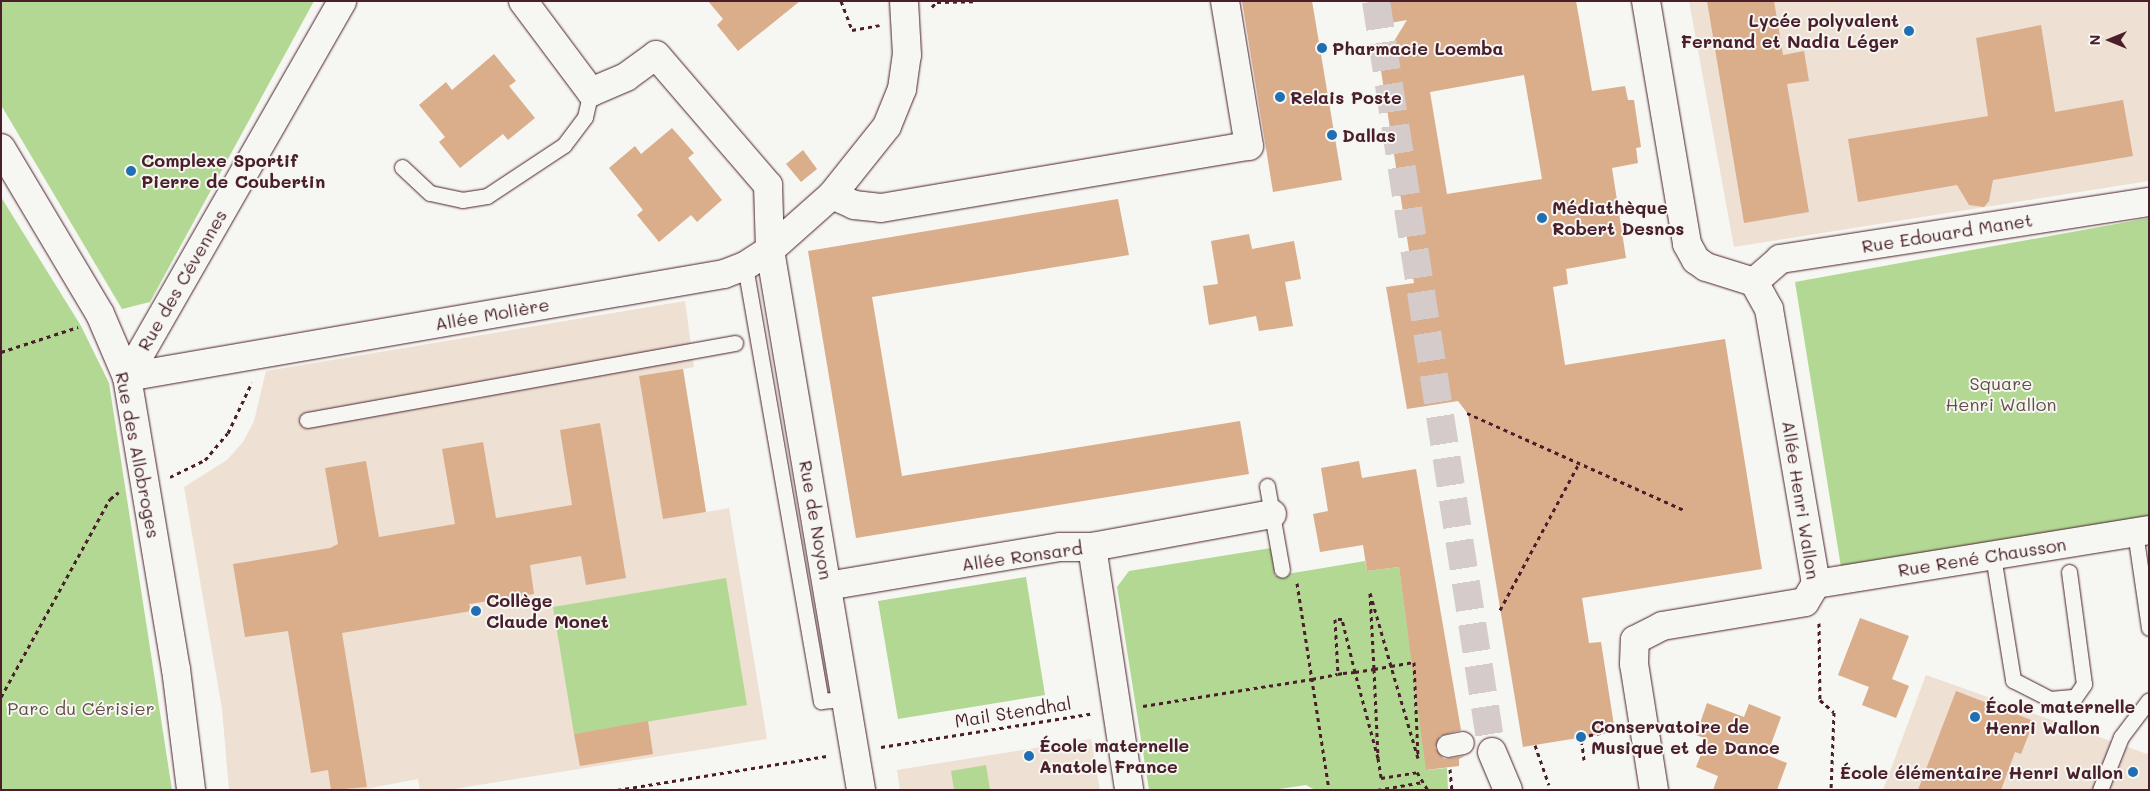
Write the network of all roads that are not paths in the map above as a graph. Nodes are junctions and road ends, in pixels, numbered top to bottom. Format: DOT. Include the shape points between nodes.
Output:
graph roads {
  1 [pos="342,1"];
  2 [pos="524,1"];
  3 [pos="1225,1"];
  4 [pos="1646,1"];
  5 [pos="906,11"];
  6 [pos="591,92"];
  7 [pos="1,148"];
  8 [pos="402,167"];
  9 [pos="832,195"];
  10 [pos="2149,202"];
  11 [pos="770,250"];
  12 [pos="745,266"];
  13 [pos="1754,282"];
  14 [pos="735,343"];
  15 [pos="127,378"];
  16 [pos="307,420"];
  17 [pos="1267,486"];
  18 [pos="1272,514"];
  19 [pos="2142,531"];
  20 [pos="1092,547"];
  21 [pos="1993,556"];
  22 [pos="1282,570"];
  23 [pos="2069,572"];
  24 [pos="827,586"];
  25 [pos="1811,593"];
  26 [pos="2149,628"];
  27 [pos="846,699"];
  28 [pos="2149,700"];
  29 [pos="190,790"];
  30 [pos="861,790"];
  31 [pos="1129,790"];
  32 [pos="1491,790"];
  33 [pos="1508,790"];
  34 [pos="1654,790"];
  35 [pos="2100,790"];
  1 -- 15 [label="street, Rue des Cévennes"];
  2 -- 6 [label="street"];
  3 -- 9 [label="street" via="1249,146 881,208 854,205"];
  4 -- 13 [label="street" via="1687,244 1696,260 1706,267"];
  5 -- 9 [label="street, Allée Molière" via="902,89 887,126"];
  6 -- 8 [label="lane" via="585,117 564,145 487,196 462,200 430,193"];
  6 -- 11 [label="street, Rue de Noyon" via="626,77 656,55 768,185"];
  7 -- 15 [label="street, Rue des Allobroges" via="100,314"];
  9 -- 11 [label="street, Allée Molière"];
  10 -- 13 [label="street, Rue Edouard Manet" via="1780,259"];
  11 -- 12 [label="street, Allée Molière"];
  11 -- 24 [label="street, Rue de Noyon"];
  12 -- 15 [label="street, Allée Molière" via="724,274"];
  12 -- 27 [label="lane" via="820,701"];
  13 -- 25 [label="street, Allée Henri Wallon" via="1769,309"];
  14 -- 16 [label="lane"];
  15 -- 29 [label="street, Rue des Allobroges" via="176,669"];
  17 -- 18 [label="lane"];
  18 -- 20 [label="street"];
  18 -- 22 [label="lane"];
  19 -- 21 [label="street, Rue René Chausson"];
  19 -- 26 [label="lane"];
  20 -- 24 [label="street, Allée Ronsard" via="1060,548"];
  20 -- 31 [label="street, Allée Ronsard"];
  21 -- 23 [label="lane" via="2013,680 2050,700 2075,697 2084,684"];
  21 -- 25 [label="street, Rue René Chausson"];
  24 -- 27 [label="street, Rue de Noyon"];
  25 -- 34 [label="street, Allée Henri Wallon" via="1662,626 1635,640 1634,664"];
  27 -- 30 [label="street, Rue de Noyon"];
  28 -- 35 [label="lane" via="2121,736"];
  32 -- 33 [label="street" via="1492,752"];
}
